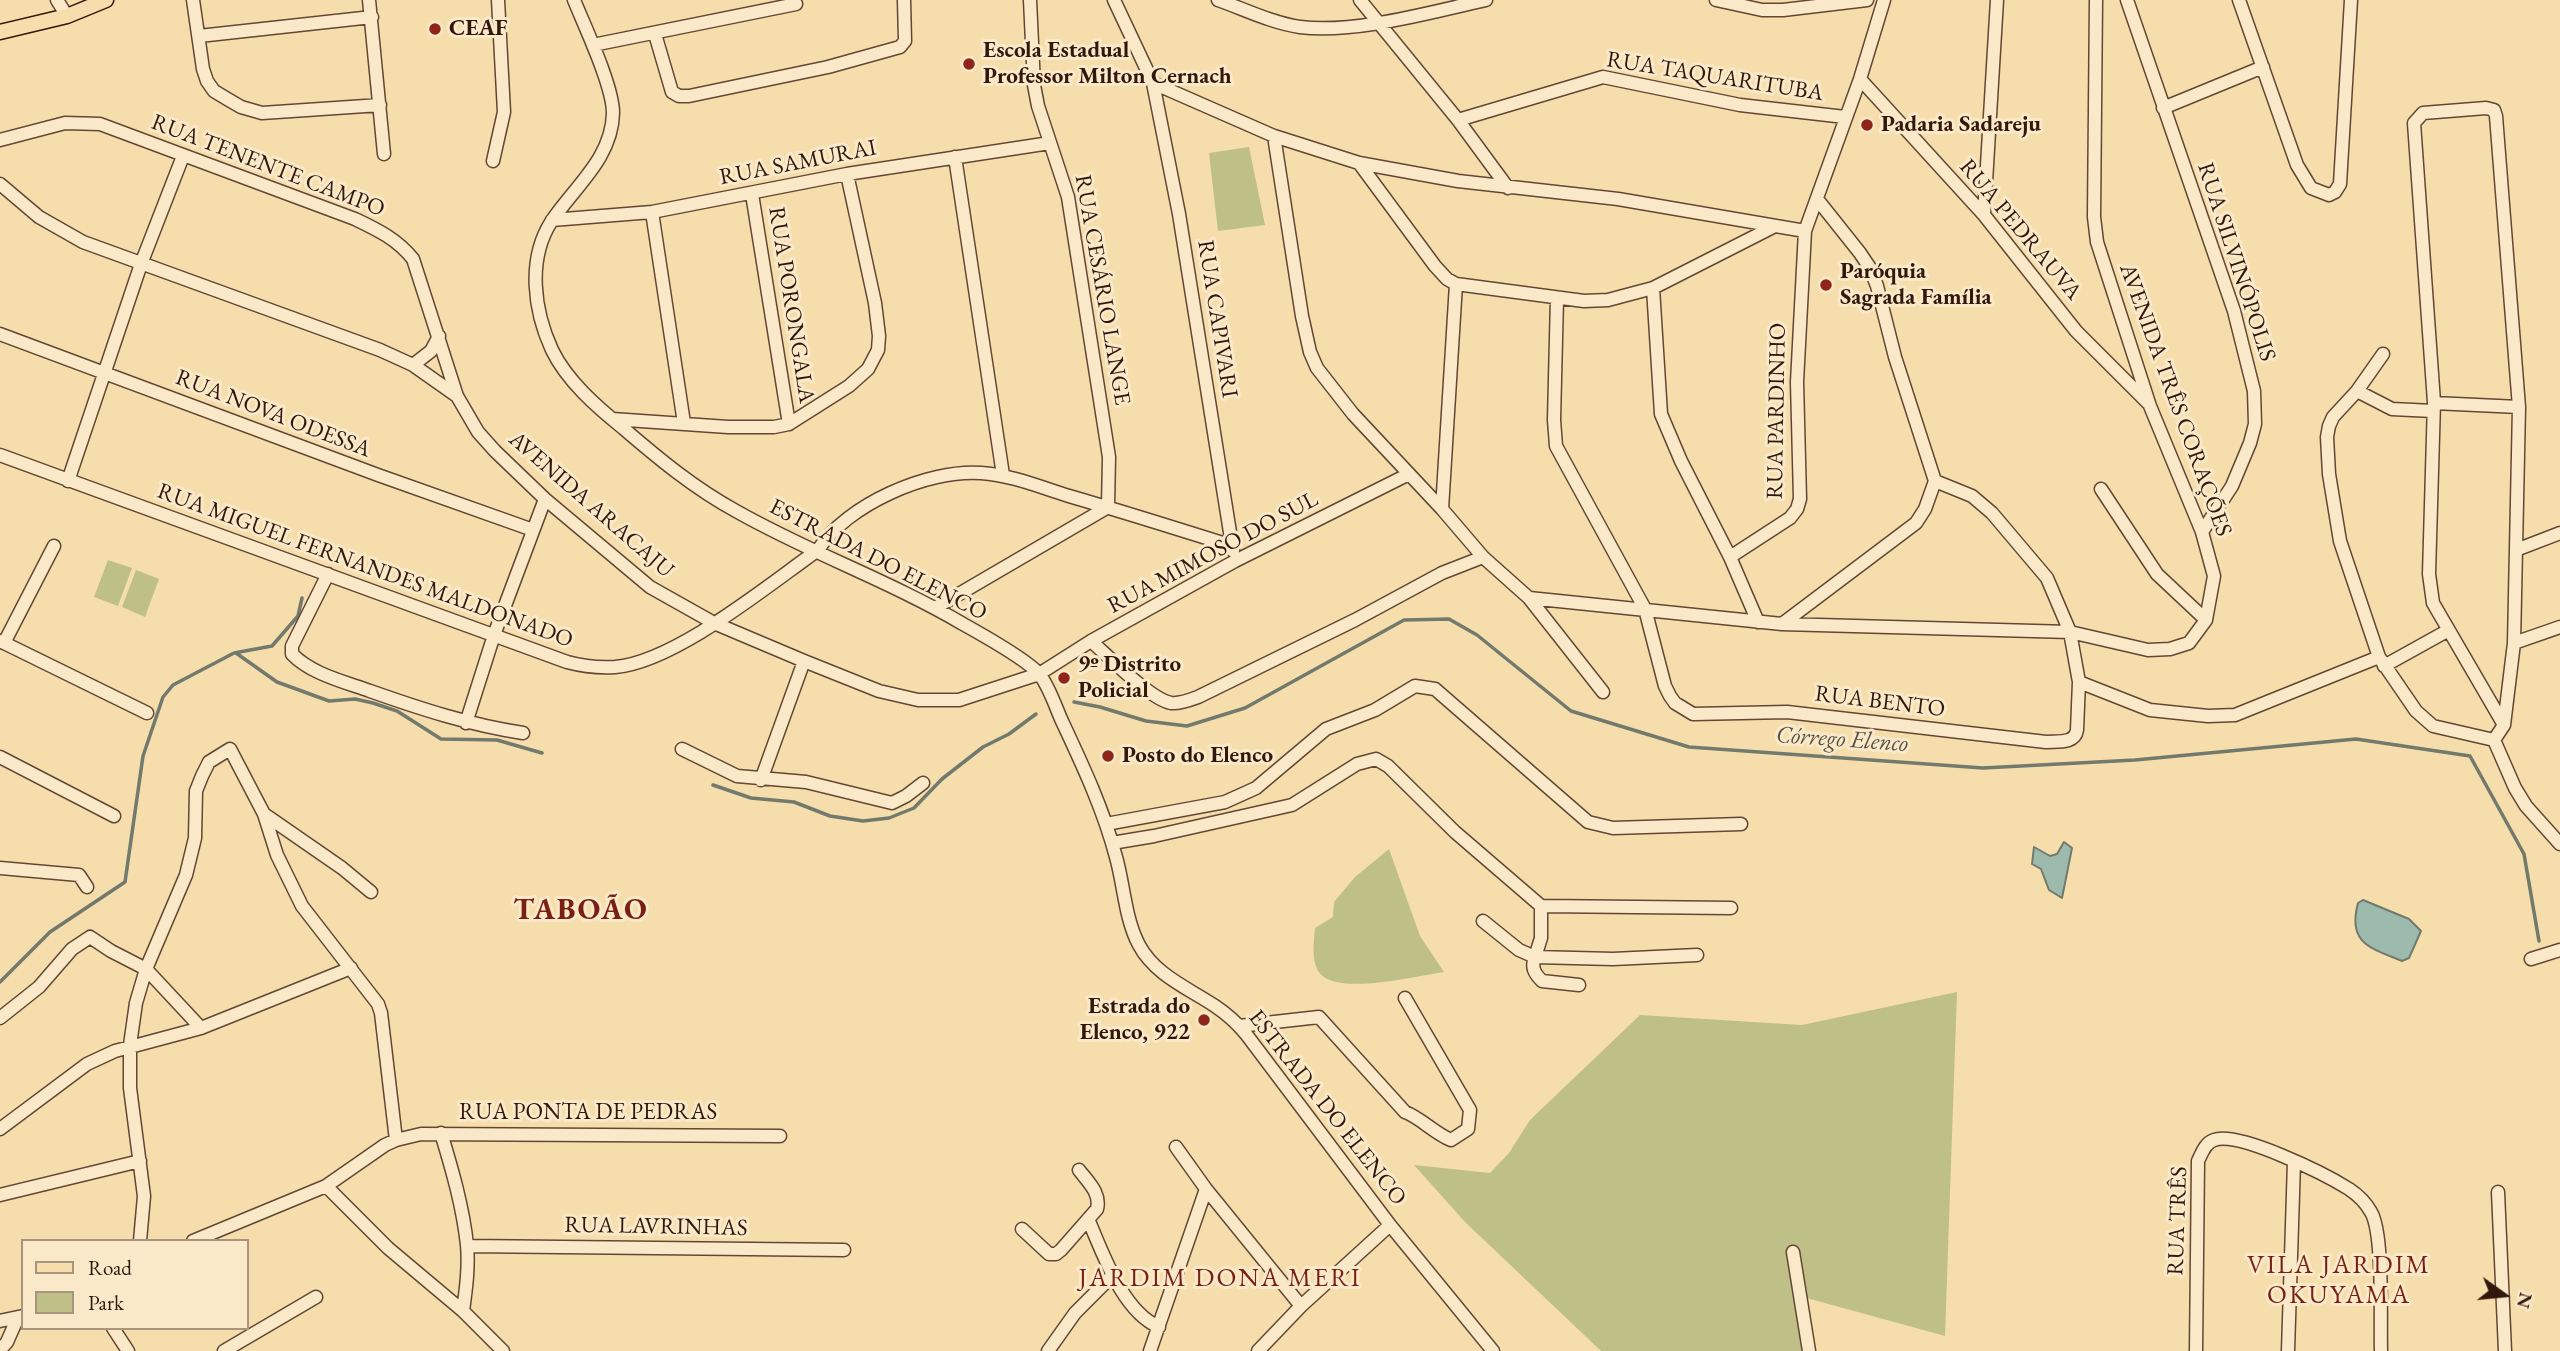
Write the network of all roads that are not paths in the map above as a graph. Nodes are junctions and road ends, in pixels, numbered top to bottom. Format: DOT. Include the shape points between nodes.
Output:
graph roads {
  1 [pos="57,0"];
  2 [pos="106,0"];
  3 [pos="193,0"];
  4 [pos="369,0"];
  5 [pos="498,0"];
  6 [pos="574,0"];
  7 [pos="904,0"];
  8 [pos="1030,0"];
  9 [pos="1114,0"];
  10 [pos="1218,0"];
  11 [pos="1360,0"];
  12 [pos="1486,0"];
  13 [pos="1716,0"];
  14 [pos="1867,0"];
  15 [pos="1884,0"];
  16 [pos="1997,0"];
  17 [pos="2096,0"];
  18 [pos="2127,0"];
  19 [pos="2239,0"];
  20 [pos="2351,0"];
  21 [pos="796,4"];
  22 [pos="67,16"];
  23 [pos="372,17"];
  24 [pos="1376,23"];
  25 [pos="0,32"];
  26 [pos="655,34"];
  27 [pos="199,36"];
  28 [pos="593,45"];
  29 [pos="2263,67"];
  30 [pos="1860,79"];
  31 [pos="1153,83"];
  32 [pos="380,105"];
  33 [pos="2163,108"];
  34 [pos="1845,117"];
  35 [pos="1458,120"];
  36 [pos="1274,136"];
  37 [pos="0,140"];
  38 [pos="1050,143"];
  39 [pos="384,154"];
  40 [pos="183,156"];
  41 [pos="955,157"];
  42 [pos="493,161"];
  43 [pos="1359,163"];
  44 [pos="847,174"];
  45 [pos="0,184"];
  46 [pos="1508,188"];
  47 [pos="752,194"];
  48 [pos="1817,199"];
  49 [pos="652,212"];
  50 [pos="1984,215"];
  51 [pos="552,220"];
  52 [pos="1775,225"];
  53 [pos="1805,231"];
  54 [pos="141,264"];
  55 [pos="1456,284"];
  56 [pos="1653,288"];
  57 [pos="1557,298"];
  58 [pos="0,334"];
  59 [pos="439,336"];
  60 [pos="2383,354"];
  61 [pos="413,365"];
  62 [pos="105,372"];
  63 [pos="2357,391"];
  64 [pos="457,396"];
  65 [pos="2150,406"];
  66 [pos="2434,407"];
  67 [pos="2519,407"];
  68 [pos="612,419"];
  69 [pos="684,423"];
  70 [pos="789,424"];
  71 [pos="0,455"];
  72 [pos="1409,474"];
  73 [pos="1003,475"];
  74 [pos="68,481"];
  75 [pos="1935,481"];
  76 [pos="2101,489"];
  77 [pos="545,499"];
  78 [pos="1108,507"];
  79 [pos="1442,509"];
  80 [pos="533,530"];
  81 [pos="2202,532"];
  82 [pos="2560,533"];
  83 [pos="1233,546"];
  84 [pos="54,547"];
  85 [pos="2516,550"];
  86 [pos="818,551"];
  87 [pos="1483,557"];
  88 [pos="1730,557"];
  89 [pos="1235,561"];
  90 [pos="328,574"];
  91 [pos="1529,598"];
  92 [pos="935,608"];
  93 [pos="1645,609"];
  94 [pos="2206,621"];
  95 [pos="1758,622"];
  96 [pos="714,623"];
  97 [pos="1782,624"];
  98 [pos="2560,628"];
  99 [pos="2447,631"];
  100 [pos="2070,632"];
  101 [pos="494,635"];
  102 [pos="1091,641"];
  103 [pos="2,642"];
  104 [pos="2514,643"];
  105 [pos="804,662"];
  106 [pos="2382,662"];
  107 [pos="1039,674"];
  108 [pos="2079,682"];
  109 [pos="1603,692"];
  110 [pos="147,713"];
  111 [pos="466,723"];
  112 [pos="2504,724"];
  113 [pos="523,733"];
  114 [pos="2494,740"];
  115 [pos="682,749"];
  116 [pos="0,757"];
  117 [pos="761,780"];
  118 [pos="923,783"];
  119 [pos="264,814"];
  120 [pos="114,817"];
  121 [pos="1106,824"];
  122 [pos="1741,824"];
  123 [pos="1112,843"];
  124 [pos="2560,844"];
  125 [pos="0,868"];
  126 [pos="87,887"];
  127 [pos="371,892"];
  128 [pos="1541,906"];
  129 [pos="1731,908"];
  130 [pos="1483,921"];
  131 [pos="2560,950"];
  132 [pos="1697,955"];
  133 [pos="1535,957"];
  134 [pos="2530,960"];
  135 [pos="351,968"];
  136 [pos="146,969"];
  137 [pos="1579,985"];
  138 [pos="1405,998"];
  139 [pos="0,1018"];
  140 [pos="1239,1026"];
  141 [pos="201,1028"];
  142 [pos="130,1045"];
  143 [pos="0,1129"];
  144 [pos="441,1133"];
  145 [pos="780,1136"];
  146 [pos="396,1140"];
  147 [pos="1177,1147"];
  148 [pos="140,1161"];
  149 [pos="2294,1162"];
  150 [pos="1079,1170"];
  151 [pos="326,1186"];
  152 [pos="1206,1189"];
  153 [pos="2498,1192"];
  154 [pos="0,1195"];
  155 [pos="1088,1219"];
  156 [pos="1390,1225"];
  157 [pos="1022,1229"];
  158 [pos="140,1239"];
  159 [pos="198,1239"];
  160 [pos="467,1247"];
  161 [pos="845,1250"];
  162 [pos="1793,1252"];
  163 [pos="1112,1276"];
  164 [pos="316,1297"];
  165 [pos="1301,1306"];
  166 [pos="463,1311"];
  167 [pos="21,1317"];
  168 [pos="0,1321"];
  169 [pos="1159,1327"];
  170 [pos="114,1330"];
  171 [pos="0,1350"];
  172 [pos="128,1351"];
  173 [pos="224,1351"];
  174 [pos="503,1351"];
  175 [pos="1048,1351"];
  176 [pos="1150,1351"];
  177 [pos="1258,1351"];
  178 [pos="1493,1351"];
  179 [pos="1809,1351"];
  180 [pos="2196,1351"];
  181 [pos="2288,1351"];
  182 [pos="2381,1351"];
  183 [pos="2505,1351"];
  1 -- 22 [label="street"];
  2 -- 22 [label="main road"];
  3 -- 27 [label="street"];
  4 -- 23 [label="street"];
  5 -- 42 [label="street" via="504,112"];
  6 -- 28 [label="street, ESTRADA DO ELENCO"];
  7 -- 26 [label="street" via="905,41 901,47 690,96 672,92"];
  8 -- 38 [label="street, RUA CESÁRIO LANGE" via="1034,85"];
  9 -- 31 [label="street, RUA CAPIVARI"];
  10 -- 24 [label="street" via="1297,26"];
  11 -- 24 [label="street"];
  12 -- 24 [label="street"];
  13 -- 14 [label="street" via="1783,10"];
  15 -- 30 [label="street, RUA PARDINHO"];
  16 -- 50 [label="street"];
  17 -- 65 [label="street, AVENIDA TRÊS CORAÇÕES" via="2094,217 2101,253"];
  18 -- 33 [label="street, RUA SILVINÓPOLIS"];
  19 -- 29 [label="street"];
  20 -- 29 [label="street" via="2336,192 2320,193 2304,179"];
  21 -- 26 [label="street"];
  22 -- 25 [label="main road"];
  23 -- 27 [label="street"];
  23 -- 32 [label="street"];
  24 -- 35 [label="street"];
  26 -- 28 [label="street"];
  27 -- 32 [label="street" via="206,81 214,91 251,111"];
  28 -- 51 [label="street, ESTRADA DO ELENCO" via="611,100 611,126 599,159"];
  29 -- 33 [label="street"];
  30 -- 34 [label="street, RUA PARDINHO"];
  30 -- 50 [label="street, RUA PEDRAUVA"];
  31 -- 36 [label="street"];
  31 -- 83 [label="street, RUA CAPIVARI"];
  32 -- 39 [label="street"];
  33 -- 81 [label="street, RUA SILVINÓPOLIS" via="2234,311 2256,410 2237,475"];
  34 -- 35 [label="street, RUA TAQUARITUBA" via="1740,105 1603,77"];
  34 -- 48 [label="street, RUA PARDINHO"];
  35 -- 46 [label="street"];
  36 -- 43 [label="street"];
  36 -- 72 [label="street" via="1310,352 1331,388"];
  37 -- 40 [label="street, RUA TENENTE CAMPO" via="65,123 100,124"];
  38 -- 41 [label="street, RUA SAMURAI"];
  38 -- 78 [label="street, RUA CESÁRIO LANGE" via="1068,197 1109,457"];
  40 -- 54 [label="street"];
  40 -- 59 [label="street, RUA TENENTE CAMPO" via="355,219 402,245 422,281"];
  41 -- 44 [label="street, RUA SAMURAI"];
  41 -- 73 [label="street"];
  43 -- 46 [label="street"];
  43 -- 55 [label="street" via="1435,267"];
  44 -- 47 [label="street, RUA SAMURAI"];
  44 -- 70 [label="street" via="875,303 878,350 868,369 849,386"];
  45 -- 54 [label="street, AVENIDA ARACAJU" via="62,231"];
  46 -- 52 [label="street" via="1618,199"];
  47 -- 49 [label="street, RUA SAMURAI"];
  47 -- 70 [label="street, RUA PORONGALA"];
  48 -- 53 [label="street, RUA PARDINHO"];
  48 -- 75 [label="street" via="1870,268"];
  49 -- 51 [label="street, RUA SAMURAI"];
  49 -- 69 [label="street"];
  50 -- 65 [label="street, RUA PEDRAUVA" via="2076,331"];
  51 -- 68 [label="street, ESTRADA DO ELENCO" via="536,264 542,324 554,353 575,383"];
  52 -- 53 [label="street"];
  52 -- 56 [label="street"];
  53 -- 88 [label="street, RUA PARDINHO" via="1797,382 1800,499 1790,518"];
  54 -- 61 [label="street, AVENIDA ARACAJU"];
  54 -- 62 [label="street"];
  55 -- 57 [label="street"];
  55 -- 79 [label="street"];
  56 -- 57 [label="street" via="1608,300"];
  56 -- 88 [label="street" via="1661,414"];
  57 -- 93 [label="street" via="1556,446"];
  58 -- 62 [label="street, RUA NOVA ODESSA"];
  59 -- 61 [label="street" via="431,351"];
  59 -- 64 [label="street, RUA TENENTE CAMPO"];
  60 -- 63 [label="street"];
  61 -- 64 [label="street, AVENIDA ARACAJU"];
  62 -- 74 [label="street"];
  62 -- 80 [label="street, RUA NOVA ODESSA"];
  63 -- 66 [label="street" via="2392,409"];
  63 -- 106 [label="street" via="2329,426 2329,474 2340,541"];
  64 -- 77 [label="street, AVENIDA ARACAJU" via="478,432"];
  65 -- 81 [label="street, AVENIDA TRÊS CORAÇÕES"];
  66 -- 67 [label="street"];
  66 -- 67 [label="street" via="2414,123 2423,113 2486,108 2496,116"];
  66 -- 99 [label="street" via="2429,574 2433,603"];
  67 -- 85 [label="street"];
  68 -- 69 [label="street"];
  68 -- 86 [label="street, ESTRADA DO ELENCO" via="680,477 737,512"];
  69 -- 70 [label="street" via="755,429"];
  71 -- 74 [label="street, RUA MIGUEL FERNANDES MALDONADO"];
  72 -- 79 [label="street"];
  72 -- 89 [label="street, RUA MIMOSO DO SUL"];
  73 -- 78 [label="street, RUA MIGUEL FERNANDES MALDONADO"];
  73 -- 86 [label="street, RUA MIGUEL FERNANDES MALDONADO" via="957,473 884,496 835,528"];
  74 -- 90 [label="street, RUA MIGUEL FERNANDES MALDONADO"];
  75 -- 97 [label="street" via="1916,523"];
  75 -- 100 [label="street, RUA BENTO" via="1972,496 1992,513 2047,578"];
  76 -- 94 [label="street" via="2157,574"];
  77 -- 80 [label="street"];
  77 -- 96 [label="street, AVENIDA ARACAJU" via="650,587"];
  78 -- 83 [label="street, RUA MIGUEL FERNANDES MALDONADO"];
  78 -- 92 [label="street"];
  79 -- 87 [label="street"];
  80 -- 101 [label="street"];
  81 -- 94 [label="street, AVENIDA TRÊS CORAÇÕES" via="2214,576"];
  82 -- 85 [label="street"];
  83 -- 89 [label="street, RUA CAPIVARI"];
  84 -- 103 [label="street"];
  85 -- 104 [label="street"];
  86 -- 92 [label="street, ESTRADA DO ELENCO"];
  86 -- 96 [label="street, RUA MIGUEL FERNANDES MALDONADO"];
  87 -- 91 [label="street"];
  87 -- 102 [label="street" via="1185,701 1163,700"];
  88 -- 95 [label="street"];
  89 -- 102 [label="street, RUA MIMOSO DO SUL"];
  90 -- 101 [label="street, RUA MIGUEL FERNANDES MALDONADO"];
  90 -- 111 [label="street" via="292,653 342,681"];
  91 -- 93 [label="street"];
  91 -- 109 [label="street"];
  92 -- 107 [label="street, ESTRADA DO ELENCO"];
  93 -- 95 [label="street"];
  93 -- 108 [label="street, RUA BENTO" via="1665,686 1675,703 1693,714 1787,712 2061,741 2076,736"];
  94 -- 100 [label="street" via="2189,643 2170,649 2148,650"];
  95 -- 97 [label="street"];
  96 -- 101 [label="street, RUA MIGUEL FERNANDES MALDONADO" via="657,656 615,667 567,662"];
  96 -- 105 [label="street, AVENIDA ARACAJU"];
  97 -- 100 [label="street"];
  98 -- 104 [label="street"];
  99 -- 106 [label="street"];
  99 -- 112 [label="street"];
  100 -- 108 [label="street, RUA BENTO"];
  101 -- 111 [label="street"];
  102 -- 107 [label="street, RUA MIMOSO DO SUL"];
  103 -- 110 [label="street"];
  104 -- 112 [label="street"];
  105 -- 107 [label="street, AVENIDA ARACAJU" via="879,691 935,701 958,700"];
  105 -- 117 [label="street"];
  106 -- 108 [label="street" via="2235,715 2150,710"];
  106 -- 114 [label="street" via="2416,711 2433,726"];
  107 -- 121 [label="street, ESTRADA DO ELENCO"];
  111 -- 113 [label="street"];
  112 -- 114 [label="street"];
  114 -- 124 [label="street" via="2526,806"];
  115 -- 117 [label="street" via="725,772"];
  116 -- 120 [label="street"];
  117 -- 118 [label="street" via="806,782 892,803"];
  119 -- 127 [label="street"];
  119 -- 135 [label="street" via="277,855 302,906"];
  119 -- 136 [label="street" via="231,749 209,762 196,791 195,838 186,875"];
  121 -- 122 [label="street" via="1225,802 1256,788 1326,729 1421,685 1435,689 1588,822 1613,828"];
  121 -- 123 [label="street, ESTRADA DO ELENCO"];
  123 -- 128 [label="street" via="1292,805 1357,765 1376,760"];
  123 -- 140 [label="street, ESTRADA DO ELENCO" via="1139,945 1153,965"];
  125 -- 126 [label="street" via="79,875"];
  128 -- 129 [label="street"];
  128 -- 133 [label="street" via="1541,938"];
  130 -- 133 [label="street"];
  131 -- 134 [label="street"];
  132 -- 133 [label="street"];
  133 -- 137 [label="street" via="1532,965 1542,981"];
  135 -- 141 [label="street"];
  135 -- 146 [label="street" via="382,1013"];
  136 -- 139 [label="street" via="90,937"];
  136 -- 141 [label="street"];
  136 -- 142 [label="street"];
  138 -- 140 [label="street" via="1470,1110 1468,1129 1451,1140 1405,1112 1319,1017"];
  140 -- 156 [label="street, ESTRADA DO ELENCO"];
  141 -- 142 [label="street"];
  142 -- 143 [label="street" via="87,1064"];
  142 -- 148 [label="street" via="130,1088"];
  144 -- 145 [label="street, RUA PONTA DE PEDRAS"];
  144 -- 146 [label="street, RUA PONTA DE PEDRAS"];
  144 -- 160 [label="street"];
  146 -- 151 [label="street"];
  147 -- 152 [label="street"];
  148 -- 154 [label="street"];
  148 -- 158 [label="street" via="144,1196"];
  149 -- 180 [label="street, RUA TRÊS" via="2230,1139 2215,1139 2202,1151 2198,1161"];
  149 -- 181 [label="street"];
  149 -- 182 [label="street, RUA TRÊS" via="2349,1189 2373,1214 2378,1234"];
  150 -- 155 [label="street" via="1098,1198 1097,1209"];
  151 -- 159 [label="street"];
  151 -- 166 [label="street" via="388,1248"];
  152 -- 165 [label="street"];
  152 -- 169 [label="street"];
  153 -- 183 [label="street"];
  155 -- 157 [label="street" via="1056,1254 1045,1252"];
  155 -- 163 [label="street"];
  156 -- 165 [label="street"];
  156 -- 178 [label="street, ESTRADA DO ELENCO"];
  160 -- 161 [label="street, RUA LAVRINHAS"];
  160 -- 166 [label="street"];
  162 -- 179 [label="street"];
  163 -- 169 [label="street" via="1144,1318"];
  163 -- 175 [label="street" via="1075,1313"];
  164 -- 173 [label="street"];
  165 -- 177 [label="street"];
  166 -- 174 [label="street"];
  167 -- 168 [label="street"];
  167 -- 171 [label="street"];
  169 -- 176 [label="street"];
  170 -- 172 [label="street"];
}
